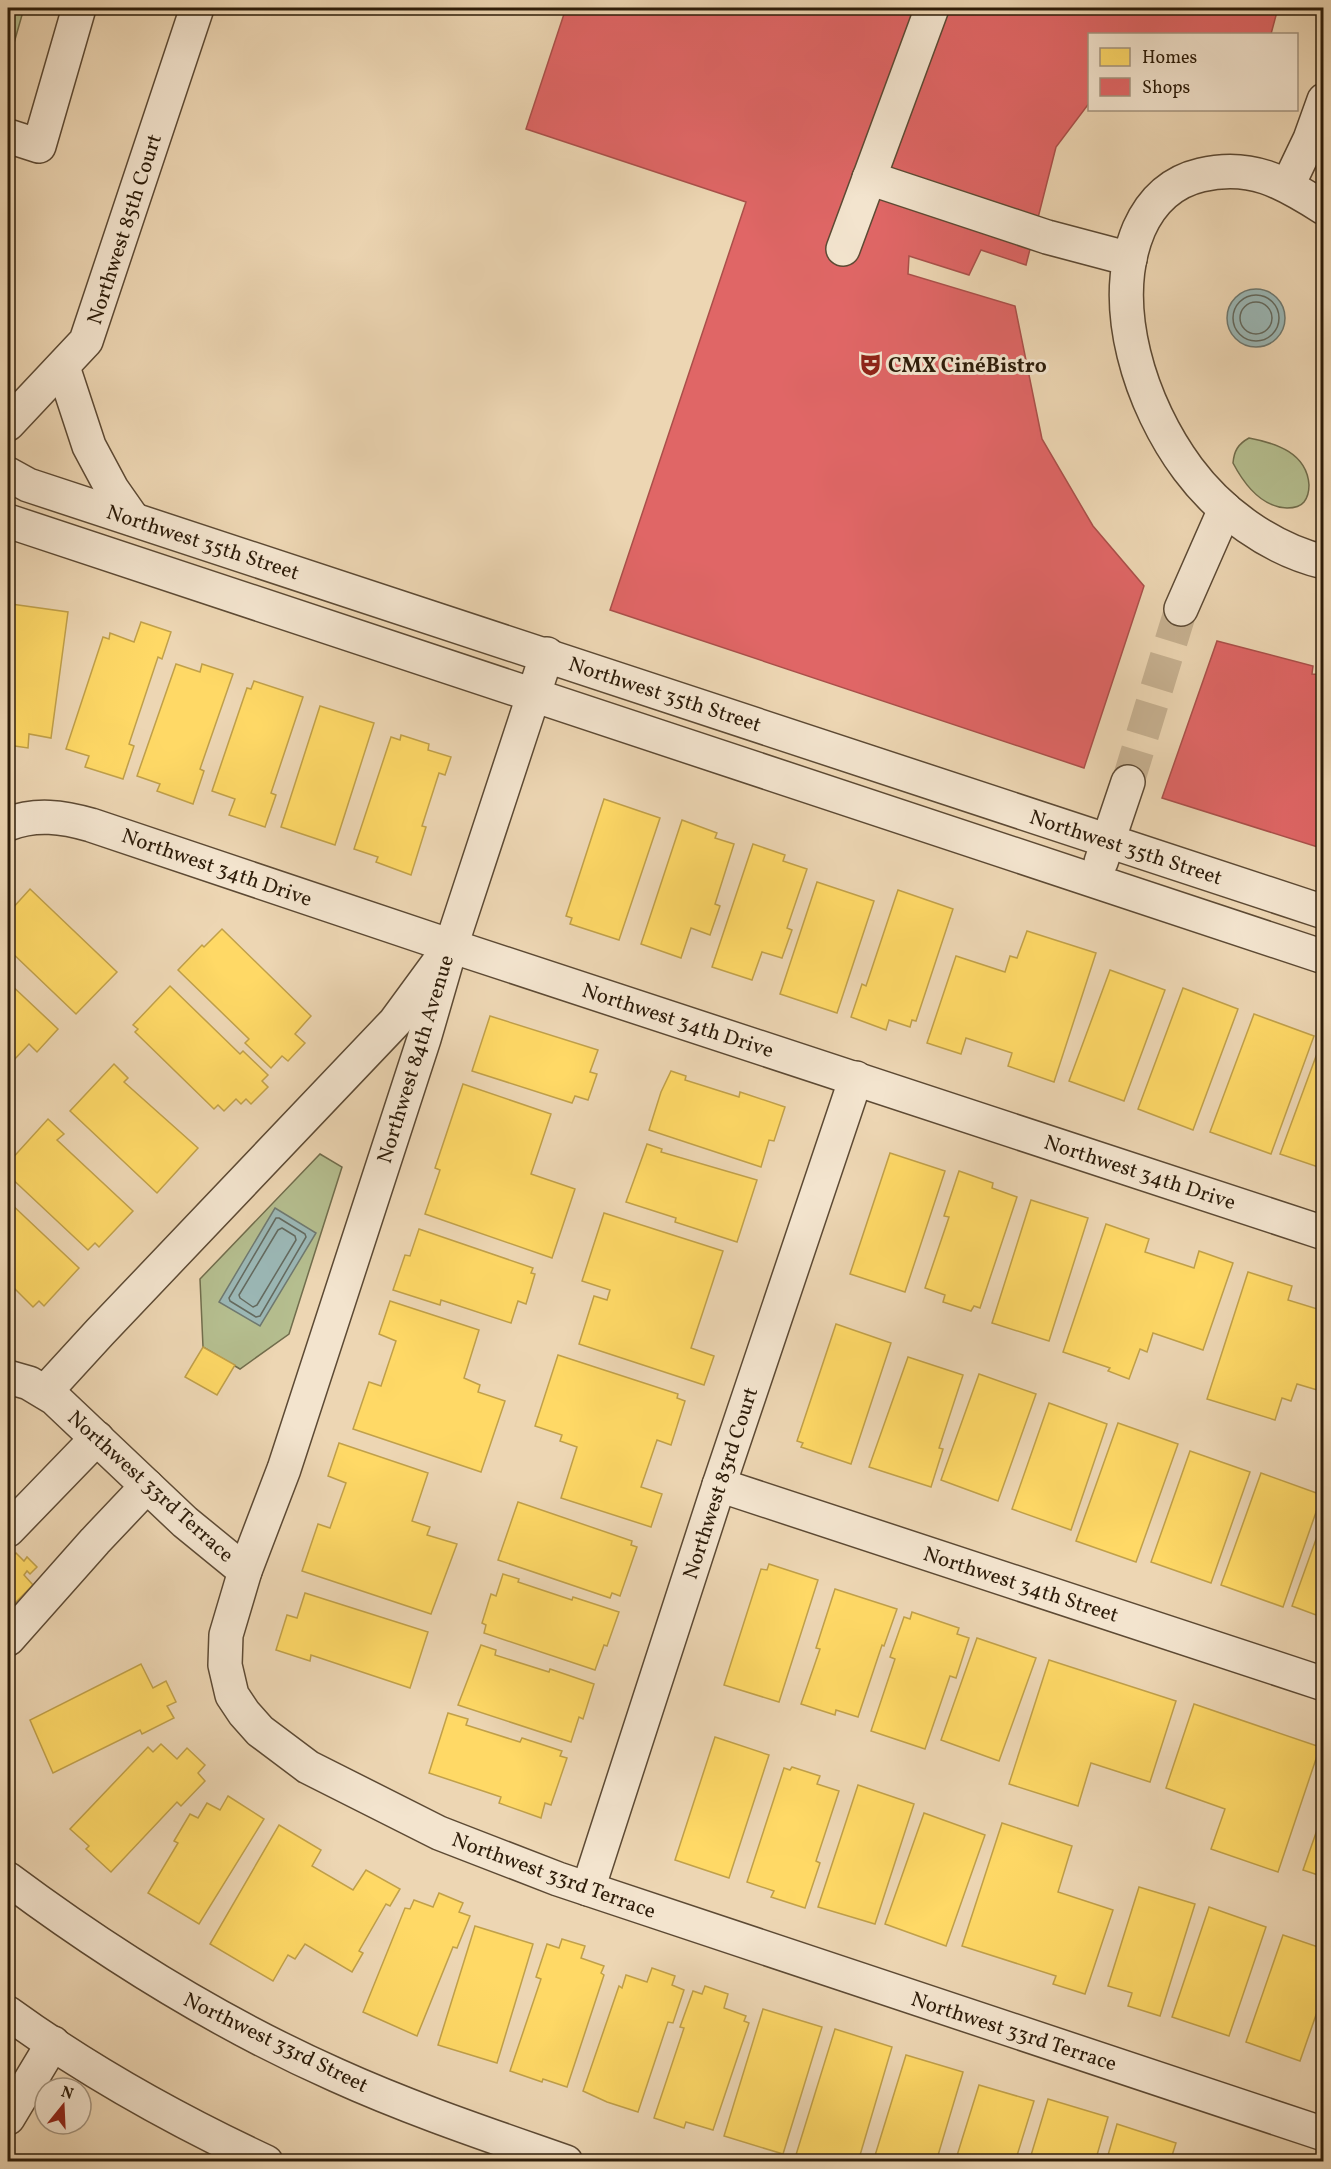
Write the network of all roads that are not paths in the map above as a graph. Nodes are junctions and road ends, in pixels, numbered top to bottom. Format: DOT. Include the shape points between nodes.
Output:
graph roads {
  1 [pos="79,8"];
  2 [pos="196,8"];
  3 [pos="932,8"];
  4 [pos="1323,100"];
  5 [pos="8,136"];
  6 [pos="869,177"];
  7 [pos="1288,185"];
  8 [pos="1323,208"];
  9 [pos="843,249"];
  10 [pos="1130,259"];
  11 [pos="63,367"];
  12 [pos="8,424"];
  13 [pos="8,474"];
  14 [pos="1225,509"];
  15 [pos="133,519"];
  16 [pos="8,521"];
  17 [pos="1323,562"];
  18 [pos="1181,609"];
  19 [pos="547,654"];
  20 [pos="534,694"];
  21 [pos="1128,782"];
  22 [pos="20,821"];
  23 [pos="1108,841"];
  24 [pos="1095,880"];
  25 [pos="1323,912"];
  26 [pos="451,946"];
  27 [pos="1323,957"];
  28 [pos="856,1078"];
  29 [pos="1323,1233"];
  30 [pos="8,1377"];
  31 [pos="45,1392"];
  32 [pos="97,1438"];
  33 [pos="719,1485"];
  34 [pos="147,1486"];
  35 [pos="8,1530"];
  36 [pos="245,1571"];
  37 [pos="8,1639"];
  38 [pos="1323,1684"];
  39 [pos="8,1879"];
  40 [pos="588,1889"];
  41 [pos="8,2013"];
  42 [pos="52,2043"];
  43 [pos="8,2118"];
  44 [pos="1323,2134"];
  45 [pos="266,2162"];
  46 [pos="566,2162"];
  1 -- 5 [label="street" via="39,146"];
  2 -- 11 [label="street, Northwest 85th Court" via="94,320 86,341"];
  3 -- 6 [label="street"];
  4 -- 7 [label="street"];
  6 -- 9 [label="street"];
  6 -- 10 [label="street" via="1047,237"];
  7 -- 8 [label="street"];
  7 -- 10 [label="street" via="1234,171 1216,171 1178,183 1152,207"];
  10 -- 14 [label="street" via="1127,315 1144,386 1187,468"];
  11 -- 12 [label="street, Northwest 85th Court"];
  11 -- 15 [label="street" via="89,446"];
  13 -- 15 [label="street, Northwest 35th Street" via="28,485"];
  14 -- 17 [label="street" via="1277,544"];
  14 -- 18 [label="street"];
  15 -- 19 [label="street, Northwest 35th Street"];
  16 -- 20 [label="street, Northwest 35th Street"];
  19 -- 20 [label="street"];
  19 -- 23 [label="street, Northwest 35th Street"];
  20 -- 24 [label="street, Northwest 35th Street"];
  20 -- 26 [label="street"];
  21 -- 23 [label="street"];
  22 -- 26 [label="street, Northwest 34th Drive" via="51,817 91,825"];
  23 -- 24 [label="street"];
  23 -- 25 [label="street, Northwest 35th Street"];
  24 -- 27 [label="street, Northwest 35th Street"];
  26 -- 28 [label="street, Northwest 34th Drive"];
  26 -- 31 [label="street, Northwest 84th Avenue" via="395,1022"];
  26 -- 36 [label="street, Northwest 84th Avenue" via="284,1469"];
  28 -- 29 [label="street, Northwest 34th Drive"];
  28 -- 33 [label="street, Northwest 83rd Court"];
  30 -- 31 [label="street, Northwest 33rd Terrace"];
  31 -- 32 [label="street, Northwest 33rd Terrace"];
  32 -- 34 [label="street, Northwest 33rd Terrace"];
  32 -- 35 [label="street"];
  33 -- 38 [label="street, Northwest 34th Street"];
  33 -- 40 [label="street, Northwest 83rd Court"];
  34 -- 36 [label="street, Northwest 33rd Terrace"];
  34 -- 37 [label="street"];
  36 -- 40 [label="street, Northwest 33rd Terrace" via="226,1635 226,1675 237,1704 260,1731 308,1767 406,1817 466,1845"];
  39 -- 46 [label="street, Northwest 33rd Street" via="151,1978 252,2035 413,2107"];
  40 -- 44 [label="street, Northwest 33rd Terrace"];
  41 -- 42 [label="street"];
  42 -- 43 [label="street"];
  42 -- 45 [label="street" via="158,2107"];
}
